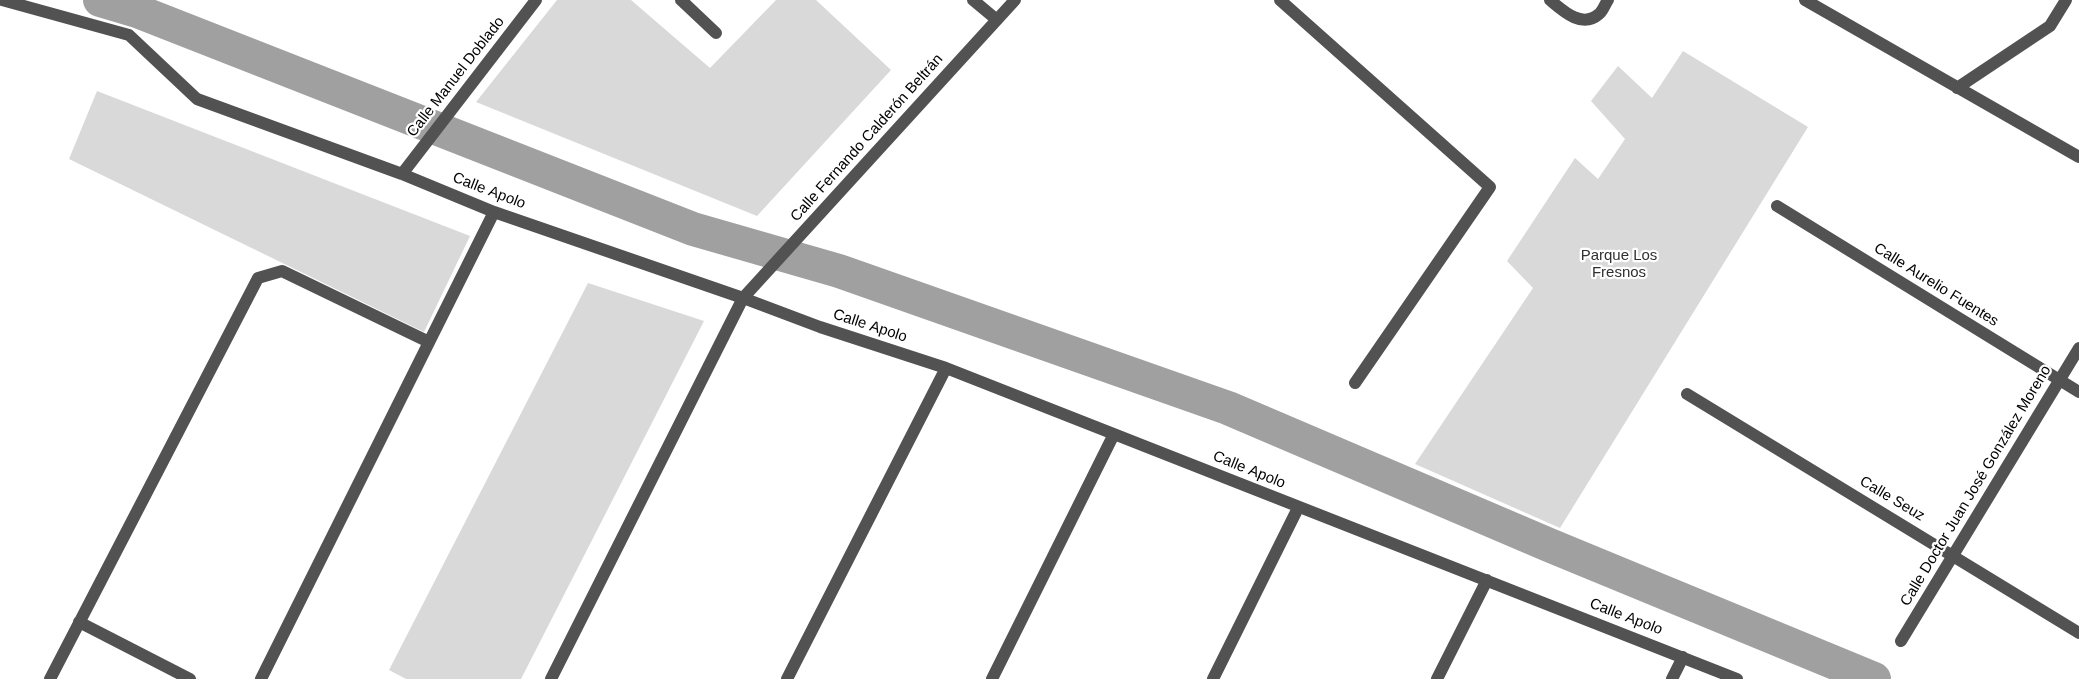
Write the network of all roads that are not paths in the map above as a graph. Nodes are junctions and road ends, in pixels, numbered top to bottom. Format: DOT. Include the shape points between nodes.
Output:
graph roads {
  1 [pos="2,0"];
  2 [pos="536,0"];
  3 [pos="681,0"];
  4 [pos="973,0"];
  5 [pos="1015,0"];
  6 [pos="1280,0"];
  7 [pos="1550,0"];
  8 [pos="1608,0"];
  9 [pos="1805,0"];
  10 [pos="2066,0"];
  11 [pos="997,20"];
  12 [pos="716,33"];
  13 [pos="1957,88"];
  14 [pos="2079,157"];
  15 [pos="402,174"];
  16 [pos="1777,206"];
  17 [pos="494,212"];
  18 [pos="743,298"];
  19 [pos="429,342"];
  20 [pos="2079,348"];
  21 [pos="946,368"];
  22 [pos="2060,380"];
  23 [pos="1355,383"];
  24 [pos="2079,392"];
  25 [pos="1687,394"];
  26 [pos="1114,434"];
  27 [pos="1298,508"];
  28 [pos="1953,555"];
  29 [pos="1487,580"];
  30 [pos="79,622"];
  31 [pos="2079,633"];
  32 [pos="1900,641"];
  33 [pos="1683,657"];
  34 [pos="50,679"];
  35 [pos="190,679"];
  36 [pos="261,679"];
  37 [pos="551,679"];
  38 [pos="787,679"];
  39 [pos="992,679"];
  40 [pos="1213,679"];
  41 [pos="1437,679"];
  42 [pos="1672,679"];
  43 [pos="1737,679"];
  1 -- 15 [label="street, Calle Apolo" via="129,35 197,98"];
  2 -- 15 [label="street, Calle Manuel Doblado"];
  3 -- 12 [label="street"];
  4 -- 11 [label="street"];
  5 -- 11 [label="street, Calle Fernando Calderón Beltrán"];
  6 -- 23 [label="street" via="1490,187"];
  7 -- 8 [label="street" via="1568,16 1585,20 1599,14"];
  9 -- 13 [label="street"];
  10 -- 13 [label="street" via="2050,26"];
  11 -- 18 [label="street, Calle Fernando Calderón Beltrán"];
  13 -- 14 [label="street"];
  15 -- 17 [label="street, Calle Apolo"];
  16 -- 22 [label="street, Calle Aurelio Fuentes"];
  17 -- 18 [label="street, Calle Apolo"];
  17 -- 19 [label="street"];
  18 -- 21 [label="street, Calle Apolo"];
  18 -- 37 [label="street, Calle Fernando Calderón Beltrán"];
  19 -- 30 [label="street" via="282,271 258,278"];
  19 -- 36 [label="street"];
  20 -- 22 [label="street, Calle Doctor Juan José González Moreno"];
  21 -- 26 [label="street, Calle Apolo"];
  21 -- 38 [label="street"];
  22 -- 24 [label="street, Calle Aurelio Fuentes"];
  22 -- 28 [label="street, Calle Doctor Juan José González Moreno"];
  25 -- 28 [label="street, Calle Seuz"];
  26 -- 27 [label="street, Calle Apolo"];
  26 -- 39 [label="street"];
  27 -- 29 [label="street, Calle Apolo"];
  27 -- 40 [label="street"];
  28 -- 31 [label="street, Calle Seuz"];
  28 -- 32 [label="street, Calle Doctor Juan José González Moreno"];
  29 -- 33 [label="street, Calle Apolo"];
  29 -- 41 [label="street"];
  30 -- 34 [label="street"];
  30 -- 35 [label="street"];
  33 -- 42 [label="street"];
  33 -- 43 [label="street, Calle Apolo"];
}
